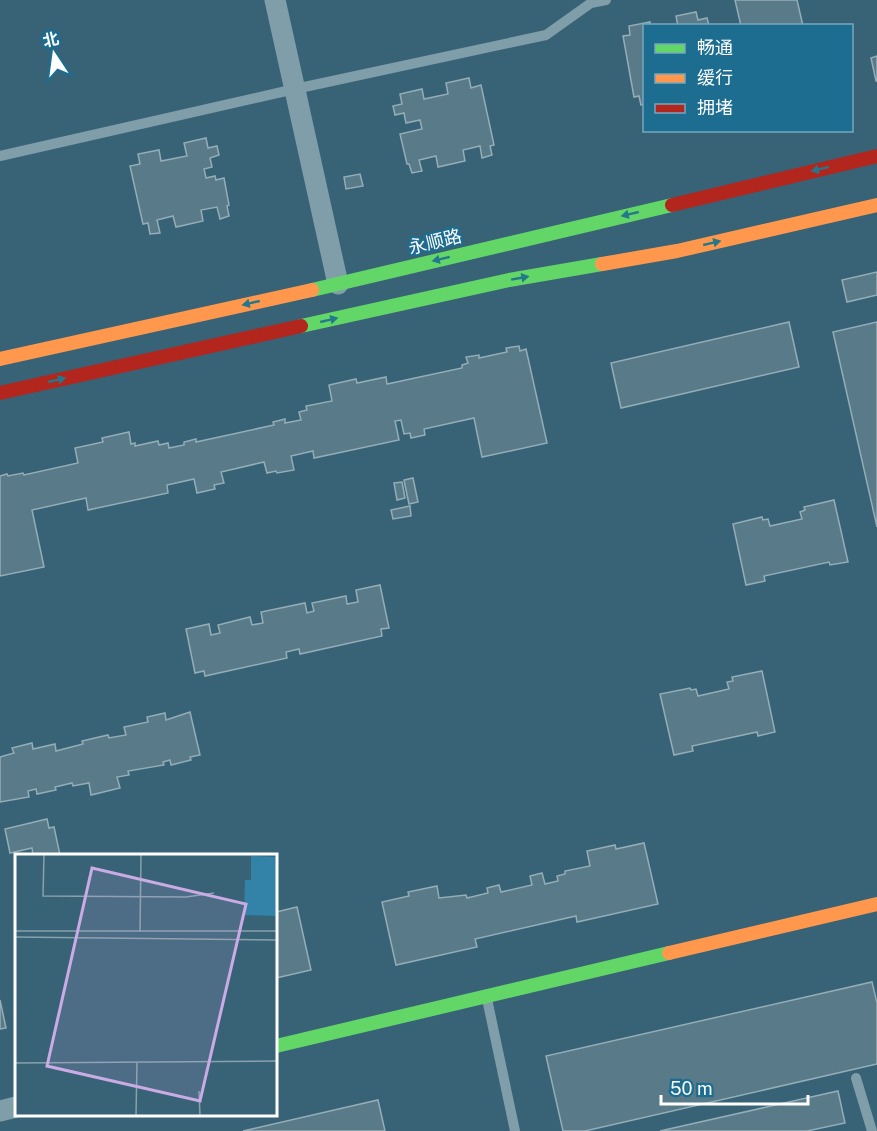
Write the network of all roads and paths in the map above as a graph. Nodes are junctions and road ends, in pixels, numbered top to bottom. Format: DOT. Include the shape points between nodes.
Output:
graph roads {
  1 [pos="275,0"];
  2 [pos="606,0"];
  3 [pos="295,89"];
  4 [pos="0,156"];
  5 [pos="877,156"];
  6 [pos="877,205"];
  7 [pos="338,284"];
  8 [pos="0,359"];
  9 [pos="0,393"];
  10 [pos="877,904"];
  11 [pos="487,996"];
  12 [pos="278,1046"];
  13 [pos="856,1078"];
  14 [pos="15,1107"];
  15 [pos="0,1111"];
  16 [pos="516,1131"];
  17 [pos="872,1131"];
  1 -- 3 [label="street"];
  2 -- 3 [label="lane" via="591,3 546,35"];
  3 -- 4 [label="lane"];
  3 -- 7 [label="street"];
  5 -- 7 [label="main road, 永顺路, one-way"];
  9 -- 6 [label="main road, one-way" via="509,280 677,251"];
  7 -- 8 [label="main road, 永顺路, one-way"];
  10 -- 11 [label="main road"];
  11 -- 12 [label="main road"];
  11 -- 16 [label="lane"];
  13 -- 17 [label="lane"];
  14 -- 15 [label="street"];
}
